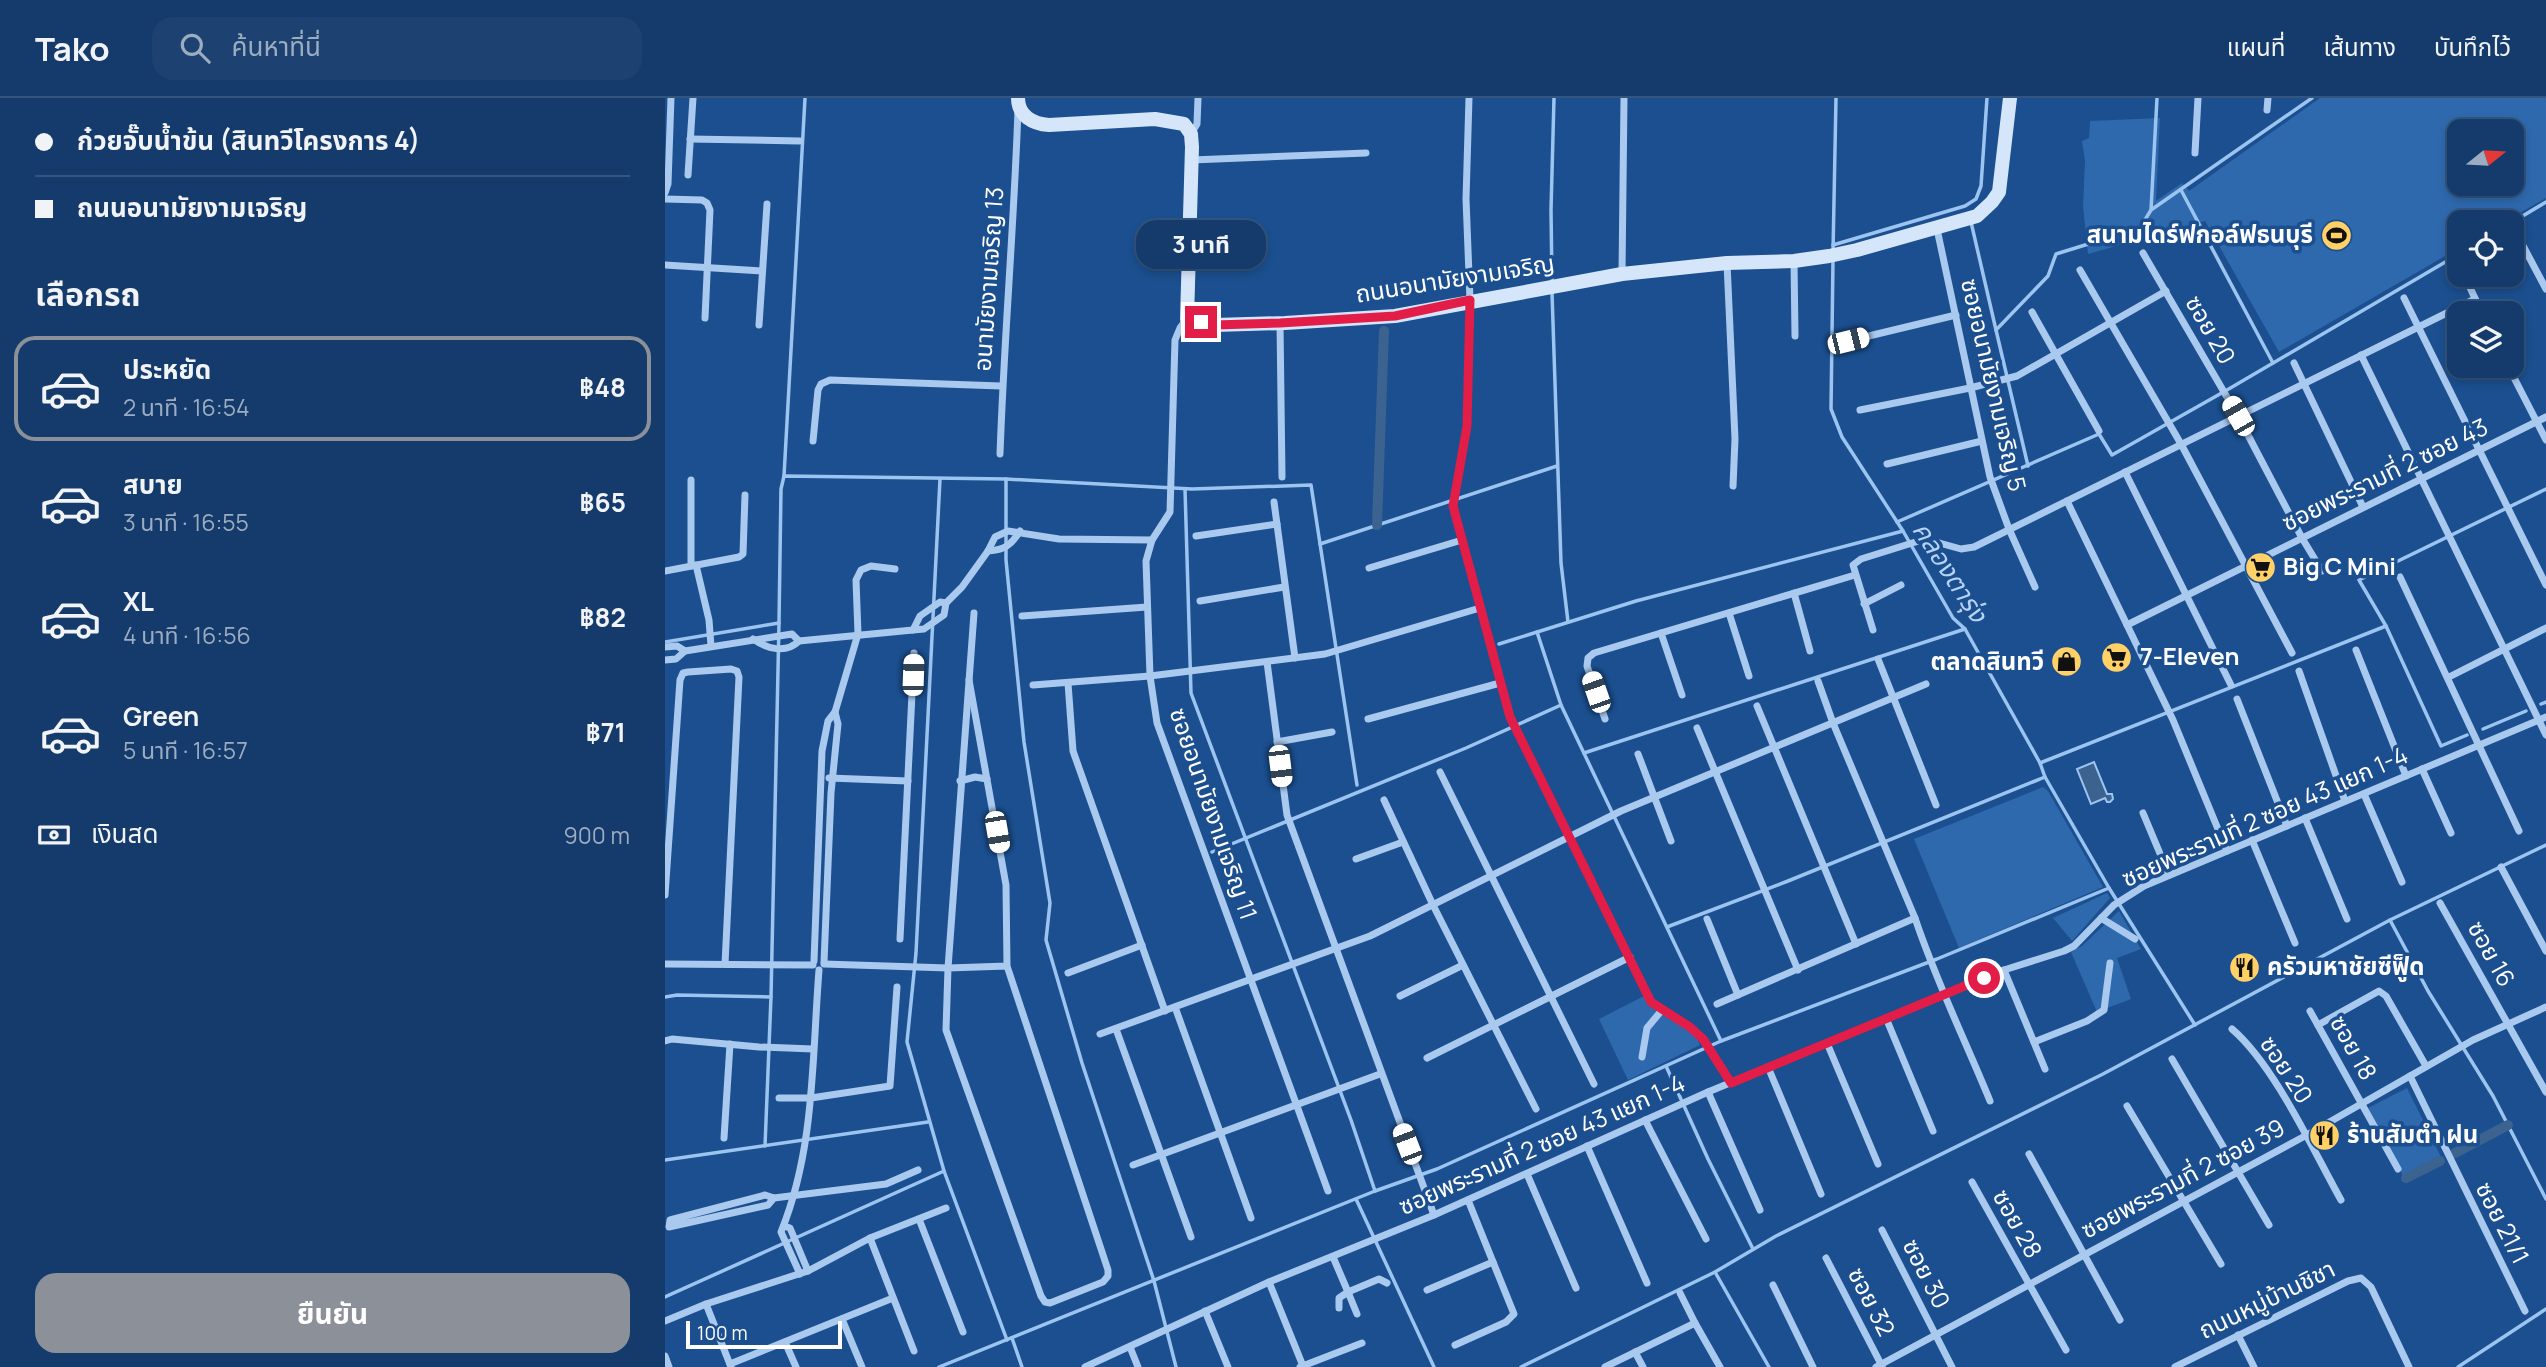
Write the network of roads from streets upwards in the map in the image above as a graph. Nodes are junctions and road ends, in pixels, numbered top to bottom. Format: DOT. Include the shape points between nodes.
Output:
graph roads {
  1 [pos="671,98"];
  2 [pos="693,98"];
  3 [pos="1198,98"];
  4 [pos="1469,98"];
  5 [pos="1624,98"];
  6 [pos="2010,98"];
  7 [pos="2198,98"];
  8 [pos="2268,98"];
  9 [pos="1018,102"];
  10 [pos="2267,110"];
  11 [pos="1191,134"];
  12 [pos="690,139"];
  13 [pos="800,141"];
  14 [pos="1366,153"];
  15 [pos="2195,153"];
  16 [pos="1192,160"];
  17 [pos="688,176"];
  18 [pos="665,193"];
  19 [pos="665,198"];
  20 [pos="767,204"];
  21 [pos="1937,229"];
  22 [pos="2524,248"];
  23 [pos="2143,253"];
  24 [pos="1794,261"];
  25 [pos="1727,262"];
  26 [pos="665,265"];
  27 [pos="708,268"];
  28 [pos="2080,270"];
  29 [pos="762,271"];
  30 [pos="1622,274"];
  31 [pos="2470,287"];
  32 [pos="2546,289"];
  33 [pos="2166,291"];
  34 [pos="2404,298"];
  35 [pos="2475,299"];
  36 [pos="1470,300"];
  37 [pos="2032,312"];
  38 [pos="1956,315"];
  39 [pos="705,318"];
  40 [pos="1187,319"];
  41 [pos="1280,323"];
  42 [pos="2111,324"];
  43 [pos="759,325"];
  44 [pos="2419,327"];
  45 [pos="1795,336"];
  46 [pos="1848,341"];
  47 [pos="2361,355"];
  48 [pos="2056,356"];
  49 [pos="2294,363"];
  50 [pos="2514,378"];
  51 [pos="2304,384"];
  52 [pos="1001,386"];
  53 [pos="1969,388"];
  54 [pos="1860,410"];
  55 [pos="2238,416"];
  56 [pos="2546,416"];
  57 [pos="2537,421"];
  58 [pos="2099,431"];
  59 [pos="2546,440"];
  60 [pos="813,441"];
  61 [pos="1982,441"];
  62 [pos="2181,444"];
  63 [pos="2478,450"];
  64 [pos="1000,454"];
  65 [pos="1887,464"];
  66 [pos="2125,472"];
  67 [pos="1282,477"];
  68 [pos="2422,478"];
  69 [pos="691,480"];
  70 [pos="1733,486"];
  71 [pos="745,495"];
  72 [pos="2067,501"];
  73 [pos="1274,502"];
  74 [pos="2363,507"];
  75 [pos="1277,524"];
  76 [pos="2009,529"];
  77 [pos="1020,531"];
  78 [pos="1196,536"];
  79 [pos="2302,538"];
  80 [pos="1152,540"];
  81 [pos="1462,540"];
  82 [pos="988,551"];
  83 [pos="694,566"];
  84 [pos="2245,566"];
  85 [pos="1369,568"];
  86 [pos="895,569"];
  87 [pos="665,570"];
  88 [pos="2322,571"];
  89 [pos="1855,575"];
  90 [pos="2400,577"];
  91 [pos="1902,585"];
  92 [pos="2546,585"];
  93 [pos="1285,587"];
  94 [pos="2035,587"];
  95 [pos="1794,593"];
  96 [pos="2186,595"];
  97 [pos="1200,601"];
  98 [pos="943,602"];
  99 [pos="1864,604"];
  100 [pos="1147,607"];
  101 [pos="1480,608"];
  102 [pos="974,613"];
  103 [pos="1729,613"];
  104 [pos="1022,616"];
  105 [pos="2127,625"];
  106 [pos="2546,628"];
  107 [pos="913,630"];
  108 [pos="1873,630"];
  109 [pos="1661,633"];
  110 [pos="858,635"];
  111 [pos="753,639"];
  112 [pos="711,642"];
  113 [pos="796,644"];
  114 [pos="665,648"];
  115 [pos="2505,648"];
  116 [pos="2356,650"];
  117 [pos="685,651"];
  118 [pos="1809,651"];
  119 [pos="914,653"];
  120 [pos="2292,653"];
  121 [pos="1295,658"];
  122 [pos="1878,659"];
  123 [pos="665,660"];
  124 [pos="1267,662"];
  125 [pos="2299,671"];
  126 [pos="1150,676"];
  127 [pos="1749,676"];
  128 [pos="2449,677"];
  129 [pos="969,681"];
  130 [pos="1818,681"];
  131 [pos="1068,683"];
  132 [pos="1500,683"];
  133 [pos="1926,684"];
  134 [pos="1033,685"];
  135 [pos="2231,685"];
  136 [pos="1682,695"];
  137 [pos="1894,699"];
  138 [pos="2237,699"];
  139 [pos="1757,706"];
  140 [pos="835,712"];
  141 [pos="2543,718"];
  142 [pos="1368,719"];
  143 [pos="1605,719"];
  144 [pos="1833,723"];
  145 [pos="1697,728"];
  146 [pos="1332,732"];
  147 [pos="2546,735"];
  148 [pos="1277,742"];
  149 [pos="2481,744"];
  150 [pos="1774,747"];
  151 [pos="1638,754"];
  152 [pos="2422,769"];
  153 [pos="1440,772"];
  154 [pos="1714,772"];
  155 [pos="2406,776"];
  156 [pos="821,777"];
  157 [pos="832,778"];
  158 [pos="987,779"];
  159 [pos="908,780"];
  160 [pos="960,780"];
  161 [pos="2364,794"];
  162 [pos="1655,796"];
  163 [pos="1384,800"];
  164 [pos="2345,801"];
  165 [pos="1936,805"];
  166 [pos="2143,813"];
  167 [pos="2305,818"];
  168 [pos="2287,826"];
  169 [pos="2519,831"];
  170 [pos="2451,834"];
  171 [pos="1571,836"];
  172 [pos="2252,840"];
  173 [pos="1671,841"];
  174 [pos="1403,842"];
  175 [pos="2227,851"];
  176 [pos="1356,859"];
  177 [pos="2501,867"];
  178 [pos="2169,875"];
  179 [pos="1491,876"];
  180 [pos="817,882"];
  181 [pos="828,882"];
  182 [pos="2402,883"];
  183 [pos="665,895"];
  184 [pos="2440,903"];
  185 [pos="1433,905"];
  186 [pos="1915,918"];
  187 [pos="1707,919"];
  188 [pos="2101,919"];
  189 [pos="2347,919"];
  190 [pos="900,939"];
  191 [pos="2135,939"];
  192 [pos="2295,943"];
  193 [pos="1856,944"];
  194 [pos="1142,945"];
  195 [pos="1336,950"];
  196 [pos="2546,951"];
  197 [pos="1630,957"];
  198 [pos="2110,963"];
  199 [pos="665,964"];
  200 [pos="725,964"];
  201 [pos="819,964"];
  202 [pos="1463,965"];
  203 [pos="1007,966"];
  204 [pos="948,968"];
  205 [pos="1798,970"];
  206 [pos="2004,970"];
  207 [pos="1068,973"];
  208 [pos="1252,980"];
  209 [pos="897,988"];
  210 [pos="1946,993"];
  211 [pos="1738,995"];
  212 [pos="1399,996"];
  213 [pos="1551,996"];
  214 [pos="1717,1004"];
  215 [pos="1175,1007"];
  216 [pos="2546,1007"];
  217 [pos="1662,1010"];
  218 [pos="1165,1011"];
  219 [pos="2310,1011"];
  220 [pos="1886,1018"];
  221 [pos="2508,1024"];
  222 [pos="1493,1025"];
  223 [pos="2318,1025"];
  224 [pos="1116,1029"];
  225 [pos="2232,1029"];
  226 [pos="1100,1034"];
  227 [pos="665,1041"];
  228 [pos="2034,1042"];
  229 [pos="1827,1043"];
  230 [pos="730,1044"];
  231 [pos="813,1049"];
  232 [pos="1642,1057"];
  233 [pos="1427,1058"];
  234 [pos="2172,1059"];
  235 [pos="2425,1066"];
  236 [pos="1768,1067"];
  237 [pos="2045,1069"];
  238 [pos="1380,1074"];
  239 [pos="2410,1076"];
  240 [pos="1731,1083"];
  241 [pos="1594,1084"];
  242 [pos="1708,1092"];
  243 [pos="2546,1092"];
  244 [pos="779,1098"];
  245 [pos="811,1098"];
  246 [pos="1990,1101"];
  247 [pos="1297,1104"];
  248 [pos="2362,1104"];
  249 [pos="2127,1106"];
  250 [pos="1536,1109"];
  251 [pos="1645,1121"];
  252 [pos="1933,1131"];
  253 [pos="1220,1133"];
  254 [pos="2305,1136"];
  255 [pos="724,1138"];
  256 [pos="1587,1146"];
  257 [pos="1161,1154"];
  258 [pos="2029,1154"];
  259 [pos="1878,1164"];
  260 [pos="1133,1165"];
  261 [pos="2398,1169"];
  262 [pos="918,1170"];
  263 [pos="2239,1171"];
  264 [pos="1527,1174"];
  265 [pos="1972,1182"];
  266 [pos="1328,1191"];
  267 [pos="1821,1194"];
  268 [pos="793,1196"];
  269 [pos="774,1198"];
  270 [pos="1468,1200"];
  271 [pos="2183,1200"];
  272 [pos="2341,1200"];
  273 [pos="946,1208"];
  274 [pos="1760,1210"];
  275 [pos="1434,1215"];
  276 [pos="1251,1218"];
  277 [pos="919,1219"];
  278 [pos="2269,1225"];
  279 [pos="785,1229"];
  280 [pos="1882,1230"];
  281 [pos="1191,1237"];
  282 [pos="870,1238"];
  283 [pos="1706,1239"];
  284 [pos="2084,1254"];
  285 [pos="1333,1257"];
  286 [pos="1826,1258"];
  287 [pos="1493,1262"];
  288 [pos="2221,1264"];
  289 [pos="804,1273"];
  290 [pos="1269,1282"];
  291 [pos="1387,1283"];
  292 [pos="1647,1283"];
  293 [pos="1773,1285"];
  294 [pos="2029,1285"];
  295 [pos="1576,1288"];
  296 [pos="1427,1290"];
  297 [pos="1348,1292"];
  298 [pos="1681,1293"];
  299 [pos="893,1298"];
  300 [pos="706,1304"];
  301 [pos="1339,1308"];
  302 [pos="1205,1311"];
  303 [pos="2525,1311"];
  304 [pos="1357,1314"];
  305 [pos="842,1319"];
  306 [pos="2120,1320"];
  307 [pos="665,1321"];
  308 [pos="1695,1323"];
  309 [pos="963,1332"];
  310 [pos="2238,1335"];
  311 [pos="1937,1336"];
  312 [pos="785,1342"];
  313 [pos="1362,1343"];
  314 [pos="1455,1345"];
  315 [pos="1130,1347"];
  316 [pos="2066,1350"];
  317 [pos="914,1351"];
  318 [pos="1635,1352"];
  319 [pos="665,1356"];
  320 [pos="731,1366"];
  321 [pos="1301,1366"];
  322 [pos="1880,1366"];
  323 [pos="669,1367"];
  324 [pos="796,1367"];
  325 [pos="862,1367"];
  326 [pos="1085,1367"];
  327 [pos="1138,1367"];
  328 [pos="1228,1367"];
  329 [pos="1605,1367"];
  330 [pos="1643,1367"];
  331 [pos="1720,1367"];
  332 [pos="1813,1367"];
  333 [pos="1952,1367"];
  334 [pos="2175,1367"];
  335 [pos="2254,1367"];
  336 [pos="2409,1367"];
  1 -- 18 [label="street"];
  2 -- 12 [label="street"];
  3 -- 11 [label="street" via="1197,124"];
  4 -- 36 [label="street"];
  5 -- 30 [label="street"];
  6 -- 21 [label="street, ถนนอนามัยงามเจริญ" via="1999,191 1977,216"];
  7 -- 15 [label="street"];
  8 -- 10 [label="street"];
  9 -- 11 [label="street" via="1025,117 1035,124 1169,119 1184,124"];
  9 -- 52 [label="street, อนามัยงามเจริญ 13"];
  11 -- 16 [label="street"];
  12 -- 13 [label="street"];
  12 -- 17 [label="street"];
  14 -- 16 [label="street"];
  16 -- 40 [label="street"];
  19 -- 27 [label="street" via="707,204"];
  20 -- 29 [label="street"];
  21 -- 24 [label="street, ถนนอนามัยงามเจริญ"];
  21 -- 38 [label="street, ซอยอนามัยงามเจริญ 5"];
  22 -- 32 [label="street"];
  23 -- 33 [label="street, ซอย 20"];
  24 -- 25 [label="street, ถนนอนามัยงามเจริญ"];
  24 -- 45 [label="street"];
  25 -- 30 [label="street, ถนนอนามัยงามเจริญ"];
  25 -- 70 [label="street"];
  26 -- 27 [label="street"];
  27 -- 29 [label="street"];
  27 -- 39 [label="street"];
  28 -- 42 [label="street"];
  29 -- 43 [label="street"];
  30 -- 36 [label="street, ถนนอนามัยงามเจริญ"];
  31 -- 35 [label="street"];
  33 -- 42 [label="street"];
  33 -- 55 [label="street, ซอย 20"];
  34 -- 44 [label="street"];
  35 -- 44 [label="street"];
  36 -- 41 [label="street, ถนนอนามัยงามเจริญ" via="1395,316"];
  36 -- 81 [label="street" via="1467,426 1453,506"];
  37 -- 48 [label="street"];
  38 -- 46 [label="street"];
  38 -- 53 [label="street, ซอยอนามัยงามเจริญ 5"];
  40 -- 41 [label="street, ถนนอนามัยงามเจริญ" via="1215,325"];
  40 -- 80 [label="street, ซอยอนามัยงามเจริญ 11" via="1175,340 1170,512"];
  41 -- 67 [label="street"];
  42 -- 48 [label="street"];
  42 -- 62 [label="street"];
  44 -- 47 [label="street"];
  44 -- 63 [label="street"];
  47 -- 51 [label="street"];
  47 -- 68 [label="street"];
  48 -- 53 [label="street" via="2017,376"];
  48 -- 58 [label="street"];
  49 -- 51 [label="street"];
  50 -- 57 [label="street"];
  51 -- 55 [label="street"];
  51 -- 74 [label="street"];
  52 -- 60 [label="street" via="830,380 818,390"];
  52 -- 64 [label="street, อนามัยงามเจริญ 13"];
  53 -- 54 [label="street"];
  53 -- 61 [label="street, ซอยอนามัยงามเจริญ 5"];
  55 -- 62 [label="street"];
  55 -- 79 [label="street, ซอย 20"];
  56 -- 57 [label="street, ซอยพระรามที่ 2 ซอย 43"];
  57 -- 59 [label="street"];
  57 -- 63 [label="street, ซอยพระรามที่ 2 ซอย 43"];
  61 -- 65 [label="street"];
  61 -- 76 [label="street, ซอยอนามัยงามเจริญ 5"];
  62 -- 66 [label="street"];
  62 -- 84 [label="street"];
  63 -- 68 [label="street, ซอยพระรามที่ 2 ซอย 43"];
  63 -- 92 [label="street"];
  66 -- 72 [label="street"];
  66 -- 96 [label="street"];
  68 -- 74 [label="street, ซอยพระรามที่ 2 ซอย 43"];
  68 -- 115 [label="street"];
  69 -- 83 [label="street"];
  71 -- 83 [label="street" via="743,554"];
  72 -- 76 [label="street"];
  72 -- 105 [label="street"];
  73 -- 75 [label="street"];
  74 -- 79 [label="street, ซอยพระรามที่ 2 ซอย 43"];
  75 -- 78 [label="street"];
  75 -- 93 [label="street"];
  76 -- 89 [label="street" via="1969,549 1920,540 1861,559 1853,565"];
  76 -- 94 [label="street, ซอยอนามัยงามเจริญ 5"];
  77 -- 80 [label="street" via="1059,539"];
  77 -- 82 [label="street" via="1011,545"];
  77 -- 82 [label="street" via="995,537"];
  79 -- 84 [label="street, ซอยพระรามที่ 2 ซอย 43"];
  79 -- 88 [label="street, ซอย 20"];
  80 -- 100 [label="street, ซอยอนามัยงามเจริญ 11" via="1146,561"];
  81 -- 85 [label="street"];
  81 -- 101 [label="street"];
  82 -- 98 [label="street" via="962,587"];
  83 -- 87 [label="street"];
  83 -- 112 [label="street"];
  84 -- 96 [label="street, ซอยพระรามที่ 2 ซอย 43"];
  84 -- 120 [label="street"];
  86 -- 110 [label="street" via="871,566 861,570 856,580"];
  89 -- 95 [label="street"];
  89 -- 99 [label="street"];
  90 -- 128 [label="street"];
  91 -- 99 [label="street"];
  93 -- 97 [label="street"];
  93 -- 121 [label="street"];
  95 -- 103 [label="street"];
  95 -- 118 [label="street"];
  96 -- 105 [label="street, ซอยพระรามที่ 2 ซอย 43"];
  96 -- 135 [label="street"];
  98 -- 107 [label="street" via="920,616"];
  98 -- 107 [label="street" via="944,615 924,629"];
  99 -- 108 [label="street"];
  100 -- 104 [label="street"];
  100 -- 126 [label="street, ซอยอนามัยงามเจริญ 11"];
  101 -- 121 [label="street" via="1344,649"];
  101 -- 132 [label="street"];
  102 -- 129 [label="street"];
  103 -- 109 [label="street"];
  103 -- 127 [label="street"];
  105 -- 175 [label="street" via="2164,699"];
  106 -- 115 [label="street"];
  107 -- 110 [label="street"];
  109 -- 136 [label="street"];
  109 -- 143 [label="street" via="1588,658"];
  110 -- 113 [label="street"];
  110 -- 140 [label="street"];
  111 -- 112 [label="street"];
  111 -- 113 [label="street" via="767,649"];
  111 -- 113 [label="street" via="792,634"];
  112 -- 117 [label="street"];
  114 -- 117 [label="street" via="677,646"];
  115 -- 128 [label="street"];
  115 -- 141 [label="street"];
  116 -- 155 [label="street"];
  117 -- 123 [label="street"];
  119 -- 159 [label="street"];
  121 -- 124 [label="street"];
  122 -- 137 [label="street"];
  124 -- 126 [label="street"];
  124 -- 148 [label="street"];
  125 -- 164 [label="street"];
  126 -- 131 [label="street"];
  126 -- 208 [label="street, ซอยอนามัยงามเจริญ 11" via="1157,723"];
  128 -- 149 [label="street"];
  129 -- 158 [label="street"];
  129 -- 160 [label="street"];
  130 -- 144 [label="street"];
  131 -- 134 [label="street"];
  131 -- 194 [label="street" via="1073,751"];
  132 -- 142 [label="street"];
  132 -- 171 [label="street" via="1510,717"];
  133 -- 137 [label="street"];
  137 -- 144 [label="street"];
  137 -- 165 [label="street"];
  138 -- 168 [label="street"];
  139 -- 150 [label="street"];
  140 -- 156 [label="street" via="828,721"];
  140 -- 157 [label="street"];
  141 -- 147 [label="street"];
  141 -- 149 [label="street, ซอยพระรามที่ 2 ซอย 43 แยก 1-4"];
  144 -- 150 [label="street"];
  144 -- 186 [label="street"];
  145 -- 154 [label="street"];
  146 -- 148 [label="street"];
  148 -- 195 [label="street" via="1287,815"];
  149 -- 152 [label="street, ซอยพระรามที่ 2 ซอย 43 แยก 1-4"];
  149 -- 169 [label="street"];
  150 -- 154 [label="street"];
  150 -- 193 [label="street"];
  151 -- 162 [label="street"];
  152 -- 155 [label="street, ซอยพระรามที่ 2 ซอย 43 แยก 1-4"];
  152 -- 170 [label="street"];
  153 -- 179 [label="street"];
  154 -- 162 [label="street"];
  154 -- 205 [label="street"];
  155 -- 161 [label="street, ซอยพระรามที่ 2 ซอย 43 แยก 1-4"];
  156 -- 157 [label="street"];
  156 -- 180 [label="street"];
  157 -- 159 [label="street"];
  157 -- 181 [label="street"];
  158 -- 160 [label="street"];
  158 -- 203 [label="street" via="1008,898"];
  159 -- 190 [label="street"];
  160 -- 204 [label="street"];
  161 -- 164 [label="street, ซอยพระรามที่ 2 ซอย 43 แยก 1-4"];
  161 -- 182 [label="street"];
  162 -- 171 [label="street"];
  162 -- 173 [label="street"];
  163 -- 174 [label="street"];
  164 -- 167 [label="street, ซอยพระรามที่ 2 ซอย 43 แยก 1-4"];
  166 -- 178 [label="street"];
  167 -- 168 [label="street, ซอยพระรามที่ 2 ซอย 43 แยก 1-4"];
  167 -- 189 [label="street"];
  168 -- 172 [label="street, ซอยพระรามที่ 2 ซอย 43 แยก 1-4"];
  171 -- 179 [label="street"];
  171 -- 197 [label="street"];
  172 -- 175 [label="street, ซอยพระรามที่ 2 ซอย 43 แยก 1-4"];
  172 -- 192 [label="street"];
  174 -- 176 [label="street"];
  174 -- 185 [label="street"];
  175 -- 178 [label="street, ซอยพระรามที่ 2 ซอย 43 แยก 1-4"];
  177 -- 196 [label="street"];
  178 -- 188 [label="street, ซอยพระรามที่ 2 ซอย 43 แยก 1-4" via="2114,905"];
  179 -- 185 [label="street"];
  179 -- 213 [label="street"];
  180 -- 181 [label="street"];
  180 -- 201 [label="street"];
  181 -- 201 [label="street"];
  183 -- 200 [label="street" via="680,680 688,671 731,669 739,677"];
  184 -- 221 [label="street, ซอย 16"];
  185 -- 195 [label="street"];
  185 -- 202 [label="street"];
  186 -- 193 [label="street"];
  186 -- 210 [label="street"];
  187 -- 211 [label="street"];
  188 -- 191 [label="street"];
  188 -- 206 [label="street, ซอยพระรามที่ 2 ซอย 43 แยก 1-4" via="2074,946"];
  193 -- 205 [label="street"];
  194 -- 207 [label="street"];
  194 -- 218 [label="street"];
  195 -- 208 [label="street"];
  195 -- 238 [label="street"];
  197 -- 213 [label="street"];
  197 -- 217 [label="street" via="1651,1002"];
  198 -- 228 [label="street" via="2104,1010"];
  199 -- 200 [label="street"];
  200 -- 201 [label="street"];
  201 -- 204 [label="street"];
  201 -- 231 [label="street"];
  202 -- 212 [label="street"];
  202 -- 222 [label="street"];
  203 -- 204 [label="street"];
  203 -- 204 [label="street" via="1108,1270 1103,1282 1050,1303 1041,1296 946,1030"];
  205 -- 211 [label="street"];
  206 -- 210 [label="street, ซอยพระรามที่ 2 ซอย 43 แยก 1-4"];
  206 -- 228 [label="street"];
  208 -- 215 [label="street"];
  208 -- 247 [label="street, ซอยอนามัยงามเจริญ 11"];
  209 -- 245 [label="street" via="890,1086"];
  210 -- 220 [label="street, ซอยพระรามที่ 2 ซอย 43 แยก 1-4"];
  210 -- 246 [label="street"];
  211 -- 214 [label="street"];
  213 -- 222 [label="street"];
  213 -- 241 [label="street"];
  215 -- 218 [label="street"];
  215 -- 253 [label="street"];
  216 -- 221 [label="street, ซอยพระรามที่ 2 ซอย 39"];
  217 -- 232 [label="street" via="1647,1028"];
  217 -- 240 [label="street" via="1703,1039"];
  218 -- 224 [label="street"];
  219 -- 223 [label="street, ซอย 18"];
  220 -- 229 [label="street, ซอยพระรามที่ 2 ซอย 43 แยก 1-4"];
  220 -- 252 [label="street"];
  221 -- 235 [label="street, ซอยพระรามที่ 2 ซอย 39"];
  221 -- 243 [label="street, ซอย 16"];
  222 -- 233 [label="street"];
  222 -- 250 [label="street"];
  223 -- 235 [label="street" via="2373,993 2383,993"];
  223 -- 248 [label="street, ซอย 18"];
  224 -- 226 [label="street"];
  224 -- 257 [label="street"];
  225 -- 254 [label="street, ซอย 20" via="2251,1048"];
  227 -- 230 [label="street"];
  228 -- 237 [label="street"];
  229 -- 236 [label="street, ซอยพระรามที่ 2 ซอย 43 แยก 1-4"];
  229 -- 259 [label="street"];
  230 -- 231 [label="street"];
  230 -- 255 [label="street"];
  231 -- 245 [label="street"];
  234 -- 263 [label="street"];
  235 -- 239 [label="street, ซอยพระรามที่ 2 ซอย 39"];
  236 -- 240 [label="street, ซอยพระรามที่ 2 ซอย 43 แยก 1-4"];
  236 -- 267 [label="street"];
  238 -- 247 [label="street"];
  238 -- 275 [label="street"];
  239 -- 248 [label="street, ซอยพระรามที่ 2 ซอย 39"];
  239 -- 303 [label="street, ซอย 21/1"];
  240 -- 242 [label="street, ซอยพระรามที่ 2 ซอย 43 แยก 1-4"];
  242 -- 251 [label="street, ซอยพระรามที่ 2 ซอย 43 แยก 1-4"];
  242 -- 274 [label="street"];
  244 -- 245 [label="street"];
  245 -- 268 [label="street" via="805,1154"];
  247 -- 253 [label="street"];
  247 -- 266 [label="street, ซอยอนามัยงามเจริญ 11"];
  248 -- 254 [label="street, ซอยพระรามที่ 2 ซอย 39"];
  248 -- 261 [label="street, ซอย 18"];
  249 -- 271 [label="street"];
  251 -- 256 [label="street, ซอยพระรามที่ 2 ซอย 43 แยก 1-4"];
  251 -- 283 [label="street"];
  253 -- 257 [label="street"];
  253 -- 276 [label="street"];
  254 -- 263 [label="street, ซอยพระรามที่ 2 ซอย 39"];
  254 -- 272 [label="street, ซอย 20"];
  256 -- 264 [label="street, ซอยพระรามที่ 2 ซอย 43 แยก 1-4"];
  256 -- 292 [label="street"];
  257 -- 260 [label="street"];
  257 -- 281 [label="street"];
  258 -- 284 [label="street"];
  262 -- 268 [label="street" via="886,1184"];
  263 -- 271 [label="street, ซอยพระรามที่ 2 ซอย 39"];
  263 -- 278 [label="street"];
  264 -- 270 [label="street, ซอยพระรามที่ 2 ซอย 43 แยก 1-4"];
  264 -- 295 [label="street"];
  265 -- 294 [label="street, ซอย 28"];
  268 -- 269 [label="street"];
  268 -- 279 [label="street"];
  269 -- 269 [label="street" via="768,1205 669,1227 670,1220 765,1195"];
  270 -- 275 [label="street, ซอยพระรามที่ 2 ซอย 43 แยก 1-4"];
  270 -- 287 [label="street"];
  271 -- 284 [label="street, ซอยพระรามที่ 2 ซอย 39"];
  271 -- 288 [label="street"];
  273 -- 277 [label="street"];
  275 -- 285 [label="street, ซอยพระรามที่ 2 ซอย 43 แยก 1-4"];
  277 -- 282 [label="street"];
  277 -- 309 [label="street"];
  279 -- 289 [label="street" via="795,1241"];
  279 -- 289 [label="street" via="786,1247"];
  280 -- 311 [label="street, ซอย 30"];
  282 -- 289 [label="street"];
  282 -- 299 [label="street"];
  284 -- 294 [label="street, ซอยพระรามที่ 2 ซอย 39"];
  284 -- 306 [label="street"];
  285 -- 290 [label="street, ซอยพระรามที่ 2 ซอย 43 แยก 1-4"];
  285 -- 297 [label="street"];
  286 -- 322 [label="street, ซอย 32"];
  287 -- 296 [label="street"];
  287 -- 314 [label="street" via="1513,1317"];
  289 -- 300 [label="street"];
  290 -- 302 [label="street, ซอยพระรามที่ 2 ซอย 43 แยก 1-4"];
  290 -- 321 [label="street"];
  291 -- 297 [label="street" via="1379,1279"];
  293 -- 332 [label="street"];
  294 -- 311 [label="street, ซอยพระรามที่ 2 ซอย 39"];
  294 -- 316 [label="street, ซอย 28"];
  297 -- 301 [label="street" via="1339,1298"];
  297 -- 304 [label="street"];
  298 -- 308 [label="street"];
  299 -- 305 [label="street"];
  299 -- 317 [label="street"];
  300 -- 307 [label="street"];
  300 -- 320 [label="street"];
  302 -- 315 [label="street, ซอยพระรามที่ 2 ซอย 43 แยก 1-4"];
  302 -- 328 [label="street"];
  305 -- 312 [label="street"];
  305 -- 325 [label="street"];
  308 -- 318 [label="street"];
  308 -- 331 [label="street"];
  310 -- 334 [label="street, ถนนหมู่บ้านชิชา"];
  310 -- 335 [label="street"];
  310 -- 336 [label="street, ถนนหมู่บ้านชิชา" via="2361,1278 2371,1287"];
  311 -- 322 [label="street, ซอยพระรามที่ 2 ซอย 39"];
  311 -- 333 [label="street, ซอย 30"];
  312 -- 320 [label="street"];
  312 -- 324 [label="street"];
  313 -- 321 [label="street"];
  315 -- 326 [label="street, ซอยพระรามที่ 2 ซอย 43 แยก 1-4"];
  315 -- 327 [label="street"];
  318 -- 329 [label="street"];
  318 -- 330 [label="street"];
  319 -- 323 [label="street"];
}
